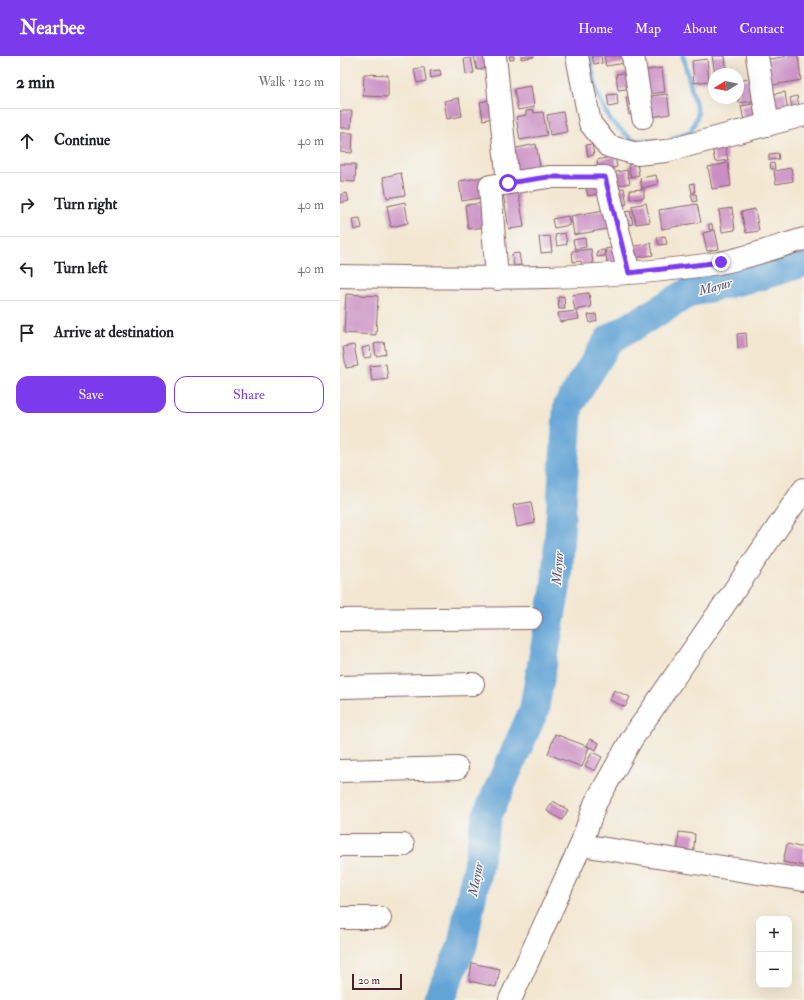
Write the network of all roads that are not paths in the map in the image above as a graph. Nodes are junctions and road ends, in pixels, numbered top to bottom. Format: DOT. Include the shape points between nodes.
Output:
graph roads {
  1 [pos="495,56"];
  2 [pos="577,56"];
  3 [pos="633,56"];
  4 [pos="757,56"];
  5 [pos="804,115"];
  6 [pos="643,117"];
  7 [pos="768,124"];
  8 [pos="508,183"];
  9 [pos="804,239"];
  10 [pos="629,273"];
  11 [pos="340,276"];
  12 [pos="497,279"];
  13 [pos="804,489"];
  14 [pos="531,618"];
  15 [pos="340,620"];
  16 [pos="473,684"];
  17 [pos="340,687"];
  18 [pos="457,768"];
  19 [pos="340,771"];
  20 [pos="340,845"];
  21 [pos="403,845"];
  22 [pos="581,845"];
  23 [pos="804,880"];
  24 [pos="340,918"];
  25 [pos="380,918"];
  26 [pos="510,1000"];
  1 -- 8 [label="street"];
  2 -- 7 [label="street" via="590,123 608,146 637,154 666,151"];
  3 -- 6 [label="street"];
  4 -- 7 [label="street"];
  5 -- 7 [label="street"];
  8 -- 10 [label="street" via="548,177 605,177"];
  8 -- 12 [label="street" via="490,186"];
  9 -- 10 [label="street" via="721,262"];
  10 -- 12 [label="street"];
  11 -- 12 [label="street"];
  13 -- 22 [label="street" via="631,740 594,804"];
  14 -- 15 [label="street"];
  16 -- 17 [label="street"];
  18 -- 19 [label="street"];
  20 -- 21 [label="street"];
  22 -- 23 [label="street"];
  22 -- 26 [label="street"];
  24 -- 25 [label="street"];
}
